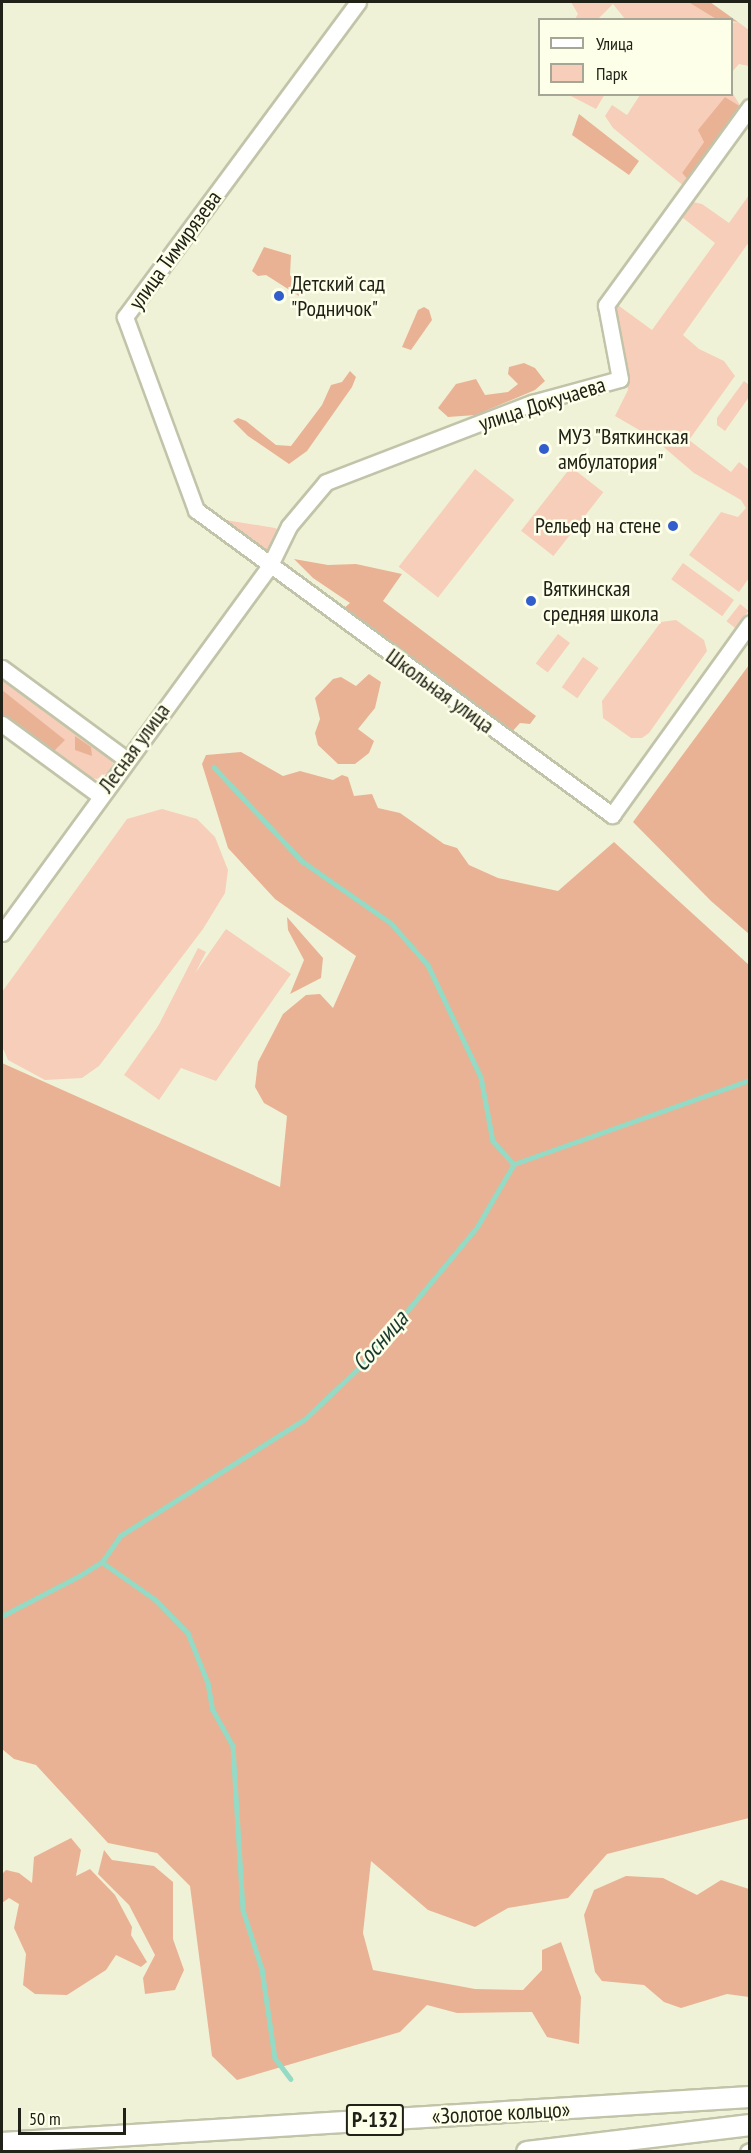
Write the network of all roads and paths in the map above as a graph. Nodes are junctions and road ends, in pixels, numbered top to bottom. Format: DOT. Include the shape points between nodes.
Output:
graph roads {
  1 [pos="358,2"];
  2 [pos="750,107"];
  3 [pos="270,565"];
  4 [pos="750,623"];
  5 [pos="2,668"];
  6 [pos="2,724"];
  7 [pos="126,759"];
  8 [pos="99,795"];
  9 [pos="2,933"];
  10 [pos="750,2097"];
  11 [pos="750,2125"];
  12 [pos="2,2144"];
  13 [pos="527,2151"];
  1 -- 3 [label="street, улица Тимирязева" via="126,317 196,510"];
  2 -- 3 [label="street, улица Докучаева" via="606,305 620,379 532,403 326,482 289,526"];
  3 -- 4 [label="street, Школьная улица" via="612,815"];
  3 -- 7 [label="street, Лесная улица"];
  5 -- 7 [label="street"];
  6 -- 8 [label="street"];
  7 -- 8 [label="street, Лесная улица"];
  8 -- 9 [label="street, Лесная улица"];
  10 -- 12 [label="main road, «Золотое кольцо» / Р-132"];
  11 -- 13 [label="main road, «Золотое кольцо»"];
}
